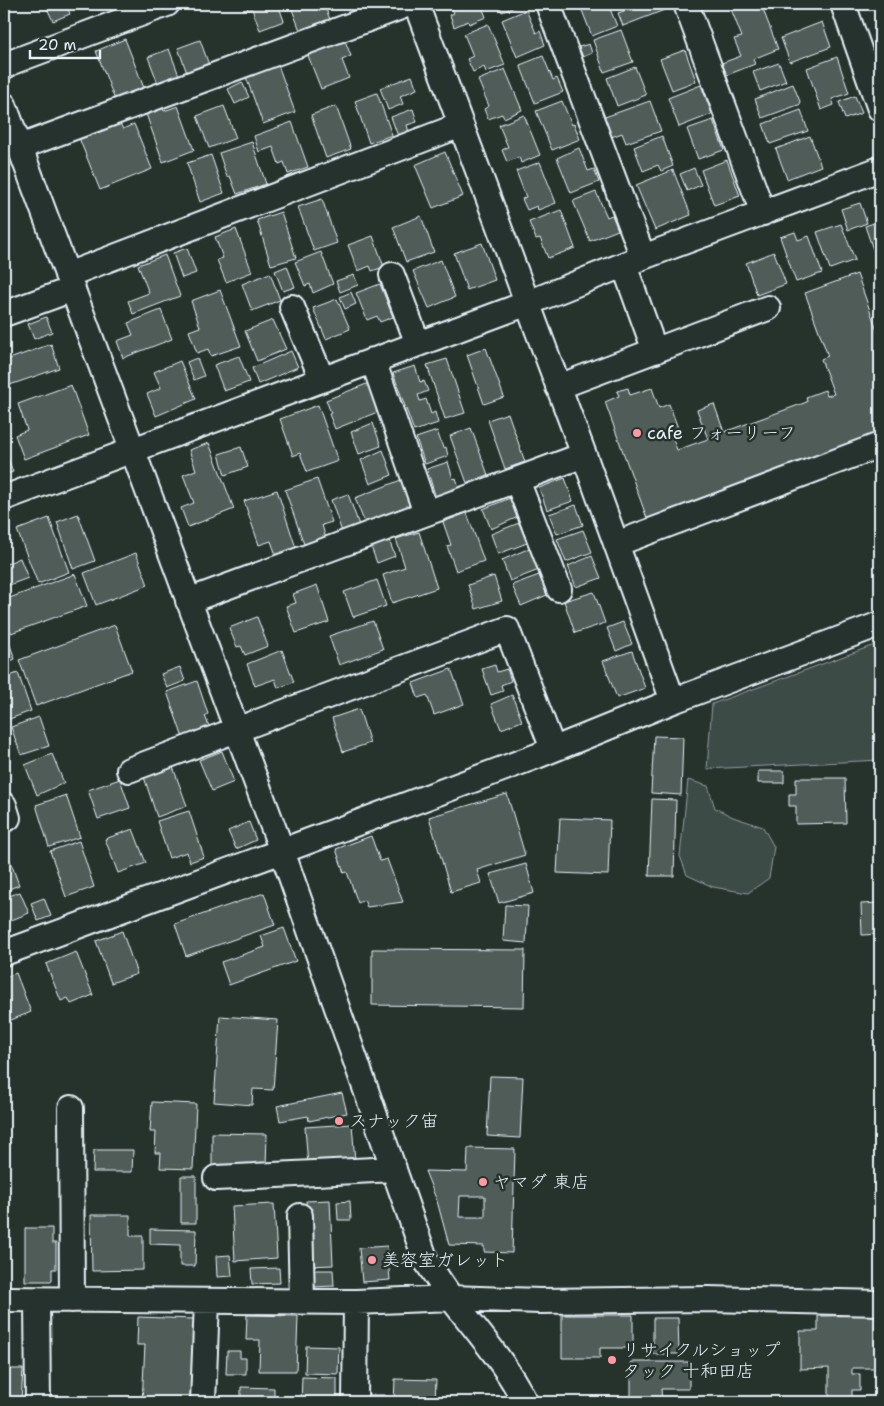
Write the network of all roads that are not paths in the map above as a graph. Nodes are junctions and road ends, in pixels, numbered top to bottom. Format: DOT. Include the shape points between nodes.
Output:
graph roads {
  1 [pos="167,4"];
  2 [pos="409,4"];
  3 [pos="416,4"];
  4 [pos="548,4"];
  5 [pos="686,4"];
  6 [pos="843,4"];
  7 [pos="4,67"];
  8 [pos="4,105"];
  9 [pos="880,109"];
  10 [pos="461,125"];
  11 [pos="20,147"];
  12 [pos="880,169"];
  13 [pos="763,213"];
  14 [pos="633,261"];
  15 [pos="392,275"];
  16 [pos="70,282"];
  17 [pos="528,303"];
  18 [pos="292,307"];
  19 [pos="768,308"];
  20 [pos="4,314"];
  21 [pos="418,344"];
  22 [pos="655,351"];
  23 [pos="373,360"];
  24 [pos="322,379"];
  25 [pos="558,387"];
  26 [pos="880,445"];
  27 [pos="132,450"];
  28 [pos="584,455"];
  29 [pos="517,480"];
  30 [pos="4,498"];
  31 [pos="426,513"];
  32 [pos="616,544"];
  33 [pos="559,590"];
  34 [pos="188,601"];
  35 [pos="880,624"];
  36 [pos="673,701"];
  37 [pos="236,729"];
  38 [pos="553,749"];
  39 [pos="129,770"];
  40 [pos="4,806"];
  41 [pos="4,819"];
  42 [pos="282,851"];
  43 [pos="4,953"];
  44 [pos="71,1108"];
  45 [pos="394,1169"];
  46 [pos="216,1178"];
  47 [pos="300,1216"];
  48 [pos="451,1298"];
  49 [pos="4,1299"];
  50 [pos="37,1300"];
  51 [pos="72,1300"];
  52 [pos="207,1301"];
  53 [pos="302,1301"];
  54 [pos="356,1302"];
  55 [pos="880,1303"];
  56 [pos="38,1402"];
  57 [pos="203,1402"];
  58 [pos="355,1402"];
  59 [pos="525,1402"];
  1 -- 7 [label="street"];
  2 -- 11 [label="street"];
  3 -- 10 [label="street"];
  4 -- 14 [label="street"];
  5 -- 13 [label="street"];
  6 -- 9 [label="street"];
  8 -- 11 [label="street"];
  10 -- 16 [label="street"];
  10 -- 17 [label="street"];
  11 -- 16 [label="street"];
  12 -- 13 [label="street"];
  13 -- 14 [label="street"];
  14 -- 17 [label="street"];
  14 -- 22 [label="street"];
  15 -- 21 [label="street"];
  16 -- 20 [label="street"];
  16 -- 27 [label="street"];
  17 -- 21 [label="street"];
  17 -- 25 [label="street"];
  18 -- 24 [label="street"];
  19 -- 22 [label="street"];
  21 -- 23 [label="street"];
  22 -- 25 [label="street"];
  23 -- 24 [label="street"];
  23 -- 31 [label="street"];
  24 -- 27 [label="street"];
  25 -- 28 [label="street"];
  26 -- 32 [label="street"];
  27 -- 30 [label="street"];
  27 -- 34 [label="street"];
  28 -- 29 [label="street"];
  28 -- 32 [label="street"];
  29 -- 31 [label="street"];
  29 -- 33 [label="street"];
  31 -- 34 [label="street"];
  32 -- 36 [label="street"];
  34 -- 37 [label="street"];
  35 -- 36 [label="street"];
  36 -- 38 [label="street"];
  37 -- 38 [label="street" via="506,629"];
  37 -- 39 [label="street"];
  37 -- 42 [label="street"];
  38 -- 42 [label="street"];
  40 -- 41 [label="street" via="8,818"];
  42 -- 43 [label="street"];
  42 -- 45 [label="street"];
  44 -- 51 [label="street"];
  45 -- 46 [label="street"];
  45 -- 48 [label="street" via="426,1261"];
  47 -- 53 [label="street"];
  48 -- 54 [label="street"];
  48 -- 55 [label="street"];
  48 -- 59 [label="street" via="476,1327"];
  49 -- 50 [label="street"];
  50 -- 51 [label="street"];
  50 -- 56 [label="street"];
  51 -- 52 [label="street"];
  52 -- 53 [label="street"];
  52 -- 57 [label="street"];
  53 -- 54 [label="street"];
  54 -- 58 [label="street"];
}
